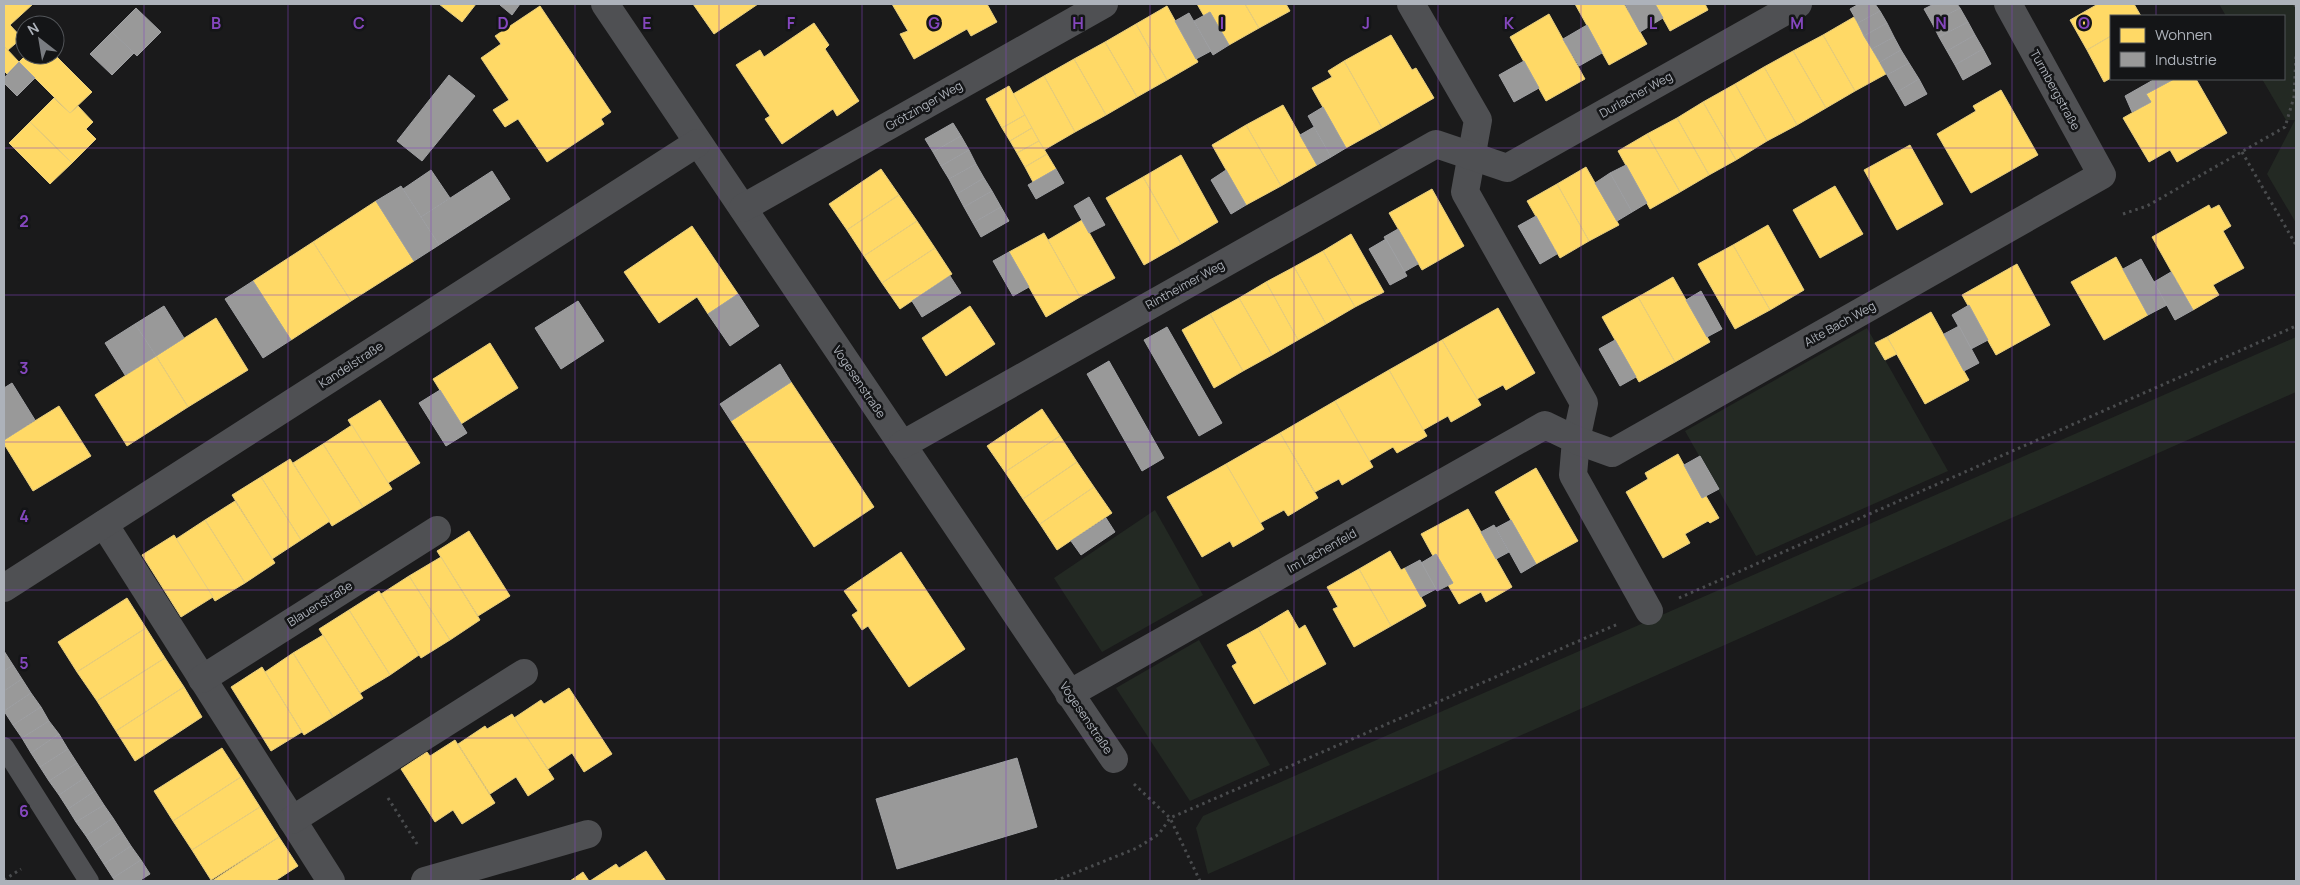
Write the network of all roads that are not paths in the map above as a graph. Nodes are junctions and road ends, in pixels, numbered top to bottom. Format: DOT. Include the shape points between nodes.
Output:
graph roads {
  1 [pos="606,4"];
  2 [pos="1104,4"];
  3 [pos="1412,4"];
  4 [pos="1798,4"];
  5 [pos="2008,4"];
  6 [pos="697,143"];
  7 [pos="1472,156"];
  8 [pos="2102,176"];
  9 [pos="743,208"];
  10 [pos="1576,440"];
  11 [pos="902,445"];
  12 [pos="104,524"];
  13 [pos="437,530"];
  14 [pos="5,584"];
  15 [pos="1648,611"];
  16 [pos="524,673"];
  17 [pos="202,679"];
  18 [pos="1069,694"];
  19 [pos="4,747"];
  20 [pos="1114,759"];
  21 [pos="292,820"];
  22 [pos="588,834"];
  23 [pos="432,879"];
  24 [pos="89,881"];
  25 [pos="331,881"];
  1 -- 6 [label="street, Vogesenstraße"];
  2 -- 9 [label="street, Grötzinger Weg"];
  3 -- 7 [label="street" via="1478,120"];
  4 -- 7 [label="street, Durlacher Weg" via="1507,168"];
  5 -- 8 [label="street, Turmbergstraße"];
  6 -- 9 [label="street, Vogesenstraße"];
  6 -- 12 [label="street, Kandelstraße"];
  7 -- 10 [label="street" via="1465,192 1584,403"];
  7 -- 11 [label="street, Rintheimer Weg" via="1436,144"];
  8 -- 10 [label="street, Alte Bach Weg" via="1612,453"];
  9 -- 11 [label="street, Vogesenstraße"];
  10 -- 15 [label="street" via="1573,475"];
  10 -- 18 [label="street, Im Lachenfeld" via="1545,425"];
  11 -- 18 [label="street, Vogesenstraße"];
  12 -- 14 [label="street, Kandelstraße"];
  12 -- 17 [label="street"];
  13 -- 17 [label="street, Blauenstraße"];
  16 -- 21 [label="street"];
  17 -- 21 [label="street"];
  18 -- 20 [label="street, Vogesenstraße"];
  19 -- 24 [label="lane"];
  21 -- 25 [label="street"];
  22 -- 23 [label="street"];
}
